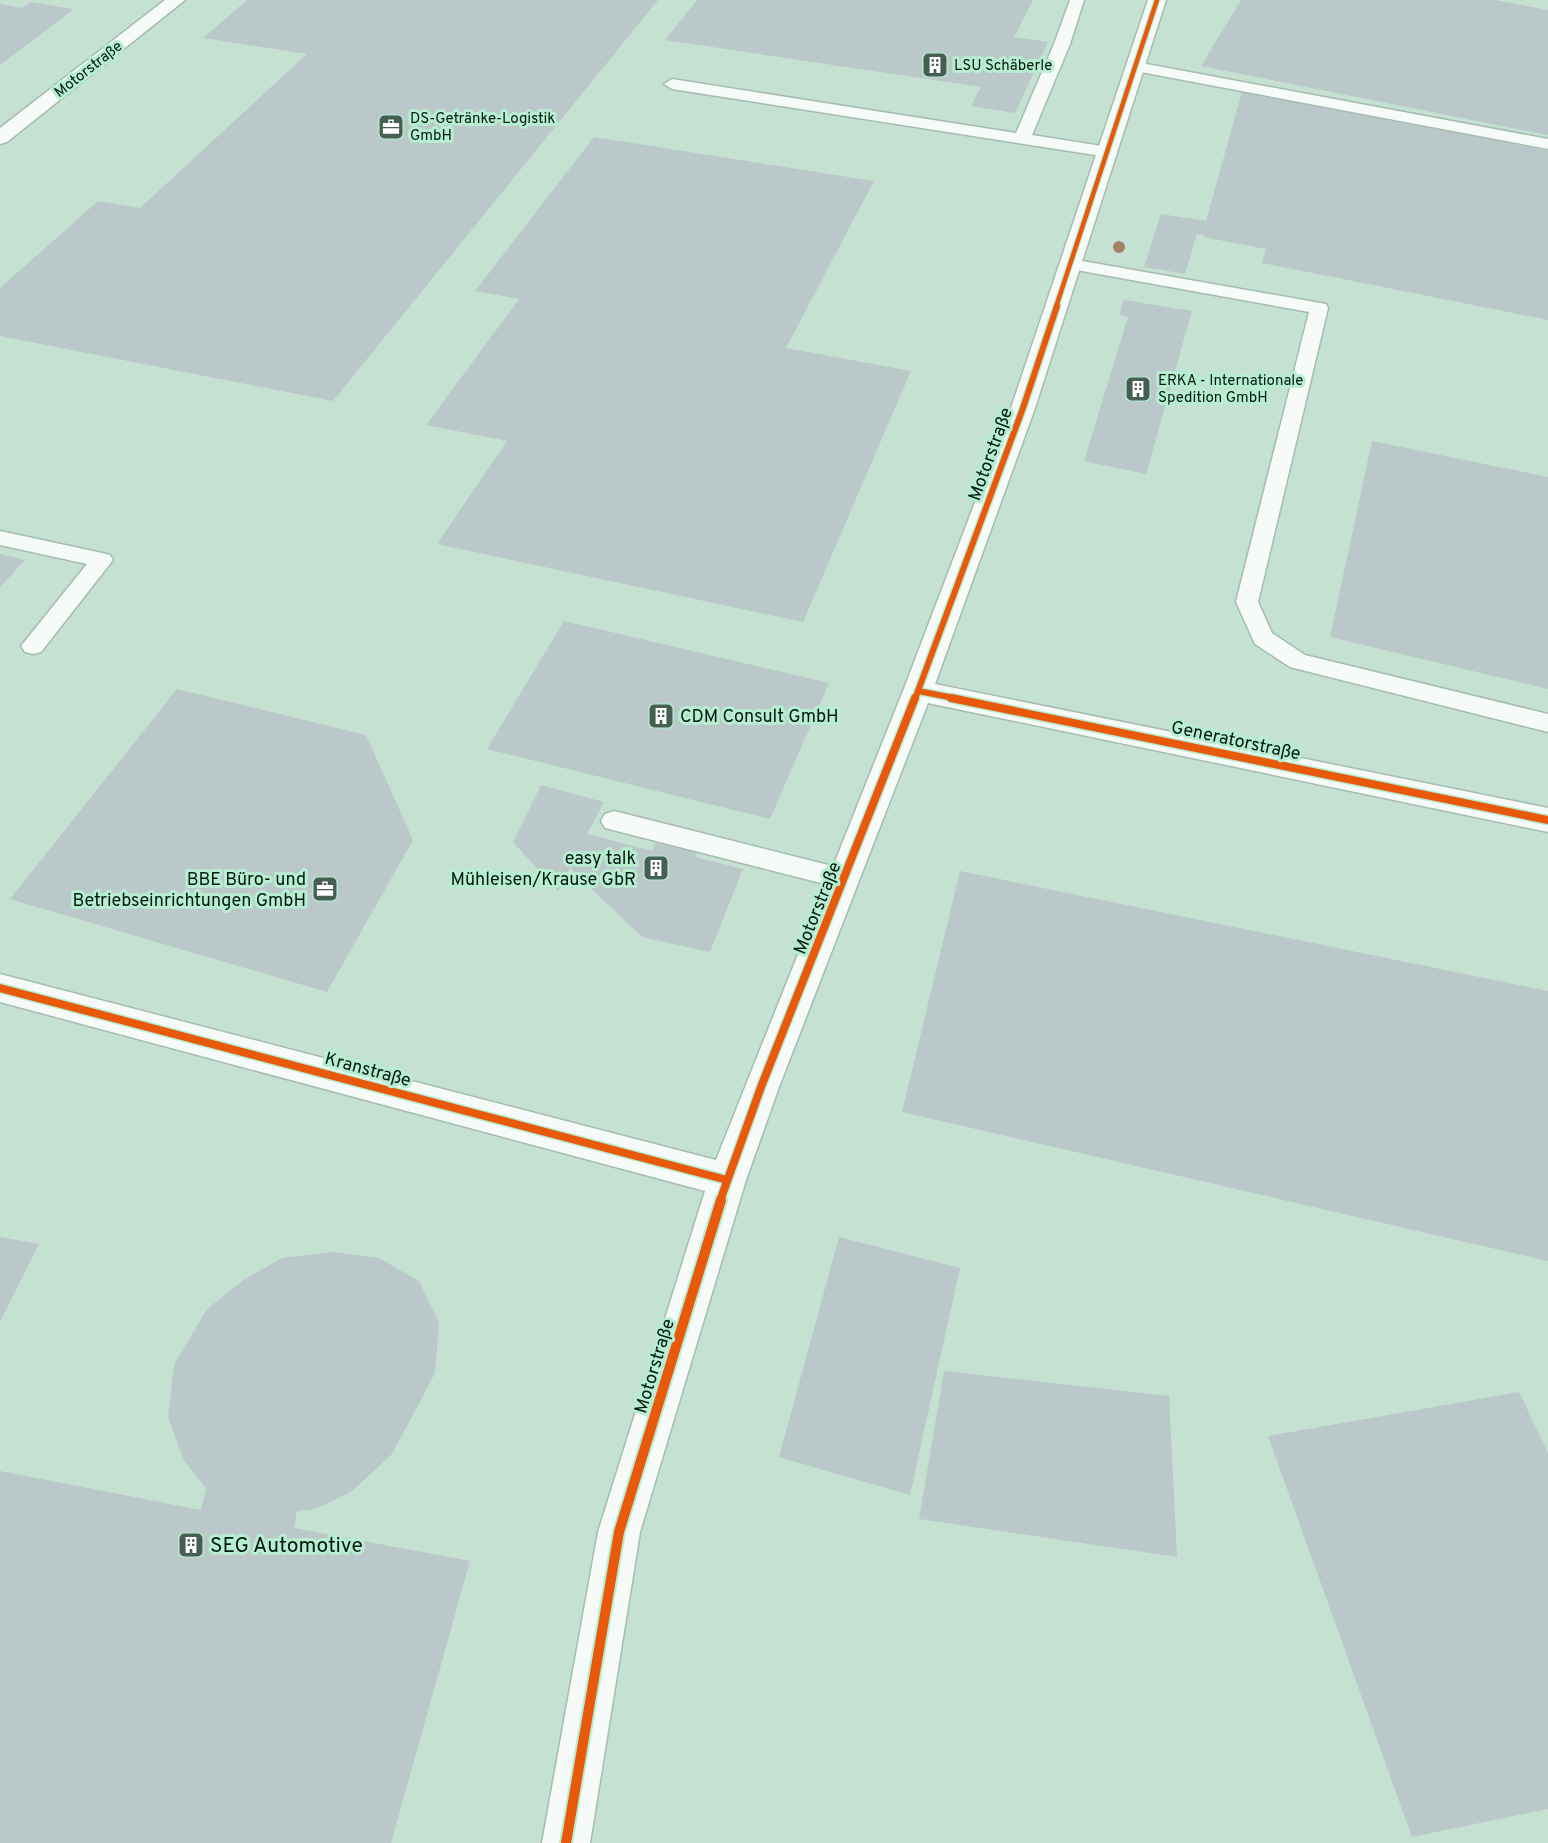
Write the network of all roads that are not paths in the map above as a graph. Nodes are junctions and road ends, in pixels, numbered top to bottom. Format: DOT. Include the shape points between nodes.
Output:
graph roads {
  1 [pos="176,0"];
  2 [pos="1077,0"];
  3 [pos="1157,0"];
  4 [pos="1136,67"];
  5 [pos="672,84"];
  6 [pos="0,138"];
  7 [pos="1022,139"];
  8 [pos="1548,144"];
  9 [pos="1108,152"];
  10 [pos="1071,264"];
  11 [pos="0,538"];
  12 [pos="33,646"];
  13 [pos="918,692"];
  14 [pos="1548,723"];
  15 [pos="1548,820"];
  16 [pos="614,821"];
  17 [pos="844,879"];
  18 [pos="0,988"];
  19 [pos="727,1180"];
  20 [pos="566,1843"];
  1 -- 6 [label="street, Motorstraße"];
  2 -- 7 [label="lane"];
  3 -- 4 [label="street, Motorstraße"];
  4 -- 8 [label="lane"];
  4 -- 9 [label="street, Motorstraße"];
  5 -- 7 [label="lane"];
  7 -- 9 [label="lane"];
  9 -- 10 [label="street, Motorstraße"];
  10 -- 13 [label="street, Motorstraße" via="1023,408"];
  10 -- 14 [label="lane" via="1319,308 1247,602 1263,638 1298,662"];
  11 -- 12 [label="lane" via="102,560"];
  13 -- 15 [label="street, Generatorstraße"];
  13 -- 17 [label="street, Motorstraße"];
  16 -- 17 [label="lane"];
  17 -- 19 [label="street, Motorstraße"];
  18 -- 19 [label="street, Kranstraße"];
  19 -- 20 [label="street, Motorstraße" via="618,1532"];
}
